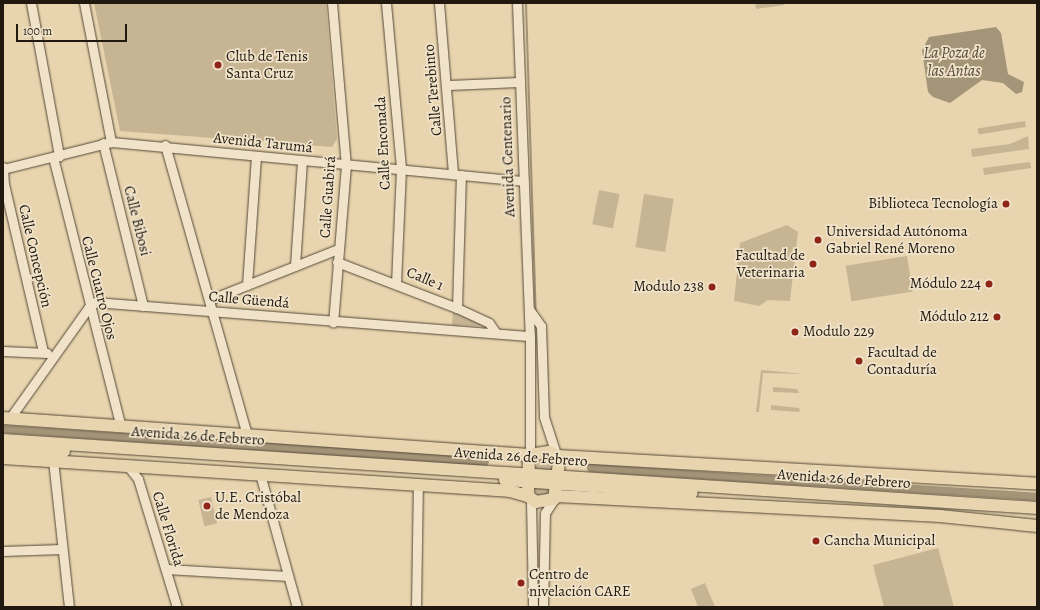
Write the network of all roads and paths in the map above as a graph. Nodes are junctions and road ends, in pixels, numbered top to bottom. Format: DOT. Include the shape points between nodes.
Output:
graph roads {
  1 [pos="31,3"];
  2 [pos="84,3"];
  3 [pos="332,3"];
  4 [pos="386,3"];
  5 [pos="439,3"];
  6 [pos="509,3"];
  7 [pos="517,3"];
  8 [pos="518,14"];
  9 [pos="520,82"];
  10 [pos="448,85"];
  11 [pos="107,143"];
  12 [pos="165,145"];
  13 [pos="56,157"];
  14 [pos="256,157"];
  15 [pos="302,161"];
  16 [pos="346,165"];
  17 [pos="3,168"];
  18 [pos="401,169"];
  19 [pos="457,175"];
  20 [pos="523,182"];
  21 [pos="338,249"];
  22 [pos="337,262"];
  23 [pos="295,266"];
  24 [pos="396,282"];
  25 [pos="248,285"];
  26 [pos="209,300"];
  27 [pos="143,306"];
  28 [pos="89,307"];
  29 [pos="458,308"];
  30 [pos="212,311"];
  31 [pos="534,315"];
  32 [pos="332,322"];
  33 [pos="496,333"];
  34 [pos="530,336"];
  35 [pos="3,351"];
  36 [pos="43,351"];
  37 [pos="55,354"];
  38 [pos="12,419"];
  39 [pos="120,424"];
  40 [pos="247,434"];
  41 [pos="3,440"];
  42 [pos="3,449"];
  43 [pos="530,455"];
  44 [pos="557,455"];
  45 [pos="3,458"];
  46 [pos="53,460"];
  47 [pos="126,464"];
  48 [pos="260,474"];
  49 [pos="527,477"];
  50 [pos="418,484"];
  51 [pos="1037,484"];
  52 [pos="557,488"];
  53 [pos="529,498"];
  54 [pos="926,506"];
  55 [pos="1037,508"];
  56 [pos="1037,516"];
  57 [pos="967,518"];
  58 [pos="1037,526"];
  59 [pos="532,543"];
  60 [pos="544,543"];
  61 [pos="62,549"];
  62 [pos="3,551"];
  63 [pos="166,569"];
  64 [pos="288,576"];
  65 [pos="69,607"];
  66 [pos="177,607"];
  67 [pos="297,607"];
  68 [pos="416,607"];
  69 [pos="533,607"];
  70 [pos="543,607"];
  1 -- 13 [label="street, Calle Cuatro Ojos"];
  2 -- 11 [label="street, Calle Bibosi"];
  3 -- 16 [label="street, Calle Guabirá"];
  4 -- 18 [label="street, Calle Enconada"];
  5 -- 10 [label="street, Calle Terebinto"];
  6 -- 8 [label="street"];
  7 -- 8 [label="street, Avenida Centenario"];
  8 -- 9 [label="street, Avenida Centenario"];
  9 -- 10 [label="street"];
  9 -- 20 [label="street, Avenida Centenario"];
  10 -- 19 [label="street, Calle Terebinto"];
  11 -- 12 [label="street, Avenida Tarumá"];
  11 -- 13 [label="street, Avenida Tarumá"];
  11 -- 27 [label="street, Calle Bibosi"];
  12 -- 14 [label="street, Avenida Tarumá"];
  12 -- 26 [label="street"];
  13 -- 17 [label="street, Avenida Tarumá"];
  13 -- 28 [label="street, Calle Cuatro Ojos"];
  14 -- 15 [label="street, Avenida Tarumá"];
  14 -- 25 [label="street"];
  15 -- 16 [label="street, Avenida Tarumá"];
  15 -- 23 [label="street"];
  16 -- 18 [label="street, Avenida Tarumá"];
  16 -- 21 [label="street, Calle Guabirá"];
  17 -- 36 [label="street, Calle Concepción"];
  18 -- 19 [label="street, Avenida Tarumá"];
  18 -- 24 [label="street, Calle Enconada"];
  19 -- 20 [label="street, Avenida Tarumá"];
  19 -- 29 [label="street, Calle Terebinto"];
  20 -- 31 [label="street, Avenida Centenario"];
  21 -- 22 [label="street, Calle Guabirá"];
  21 -- 23 [label="street"];
  22 -- 24 [label="street, Calle 1"];
  22 -- 32 [label="street, Calle Guabirá"];
  23 -- 25 [label="street"];
  24 -- 29 [label="street, Calle 1"];
  25 -- 26 [label="street"];
  26 -- 30 [label="street"];
  27 -- 28 [label="street, Calle Güendá" via="96,302"];
  27 -- 30 [label="street, Calle Güendá"];
  28 -- 37 [label="street"];
  28 -- 39 [label="street, Calle Cuatro Ojos"];
  29 -- 33 [label="street, Calle 1" via="489,323"];
  30 -- 32 [label="street, Calle Güendá"];
  30 -- 40 [label="street"];
  31 -- 34 [label="street, Avenida Centenario"];
  31 -- 44 [label="street, Avenida Centenario" via="544,417"];
  32 -- 33 [label="street, Calle Güendá"];
  33 -- 34 [label="street, Calle Güendá"];
  34 -- 43 [label="street, Avenida Centenario"];
  35 -- 36 [label="street"];
  36 -- 37 [label="street"];
  37 -- 38 [label="street"];
  38 -- 39 [label="main road, Avenida 26 de Febrero"];
  39 -- 40 [label="main road, Avenida 26 de Febrero"];
  40 -- 43 [label="main road, Avenida 26 de Febrero"];
  41 -- 49 [label="main road, Avenida 26 de Febrero"];
  42 -- 49 [label="main road, Avenida 26 de Febrero"];
  43 -- 44 [label="main road, Avenida 26 de Febrero" via="543,451"];
  43 -- 49 [label="main road"];
  44 -- 51 [label="main road, Avenida 26 de Febrero"];
  44 -- 52 [label="main road"];
  45 -- 46 [label="main road"];
  46 -- 47 [label="main road"];
  46 -- 61 [label="street"];
  47 -- 48 [label="main road"];
  47 -- 63 [label="street, Calle Florida" via="138,479"];
  48 -- 50 [label="main road"];
  48 -- 64 [label="street"];
  49 -- 52 [label="main road, Avenida 26 de Febrero"];
  49 -- 53 [label="main road"];
  50 -- 53 [label="main road" via="510,491"];
  50 -- 68 [label="street"];
  52 -- 53 [label="main road" via="542,503"];
  52 -- 54 [label="main road, Avenida 26 de Febrero"];
  52 -- 55 [label="main road, Avenida 26 de Febrero"];
  52 -- 57 [label="main road, Avenida 26 de Febrero"];
  52 -- 60 [label="street" via="545,513"];
  53 -- 59 [label="street"];
  54 -- 56 [label="main road, Avenida 26 de Febrero"];
  54 -- 57 [label="main road"];
  57 -- 58 [label="main road, Avenida 26 de Febrero"];
  59 -- 60 [label="street"];
  59 -- 69 [label="street"];
  60 -- 70 [label="street"];
  61 -- 62 [label="street"];
  61 -- 65 [label="street"];
  63 -- 64 [label="street"];
  63 -- 66 [label="street, Calle Florida"];
  64 -- 67 [label="street"];
}
